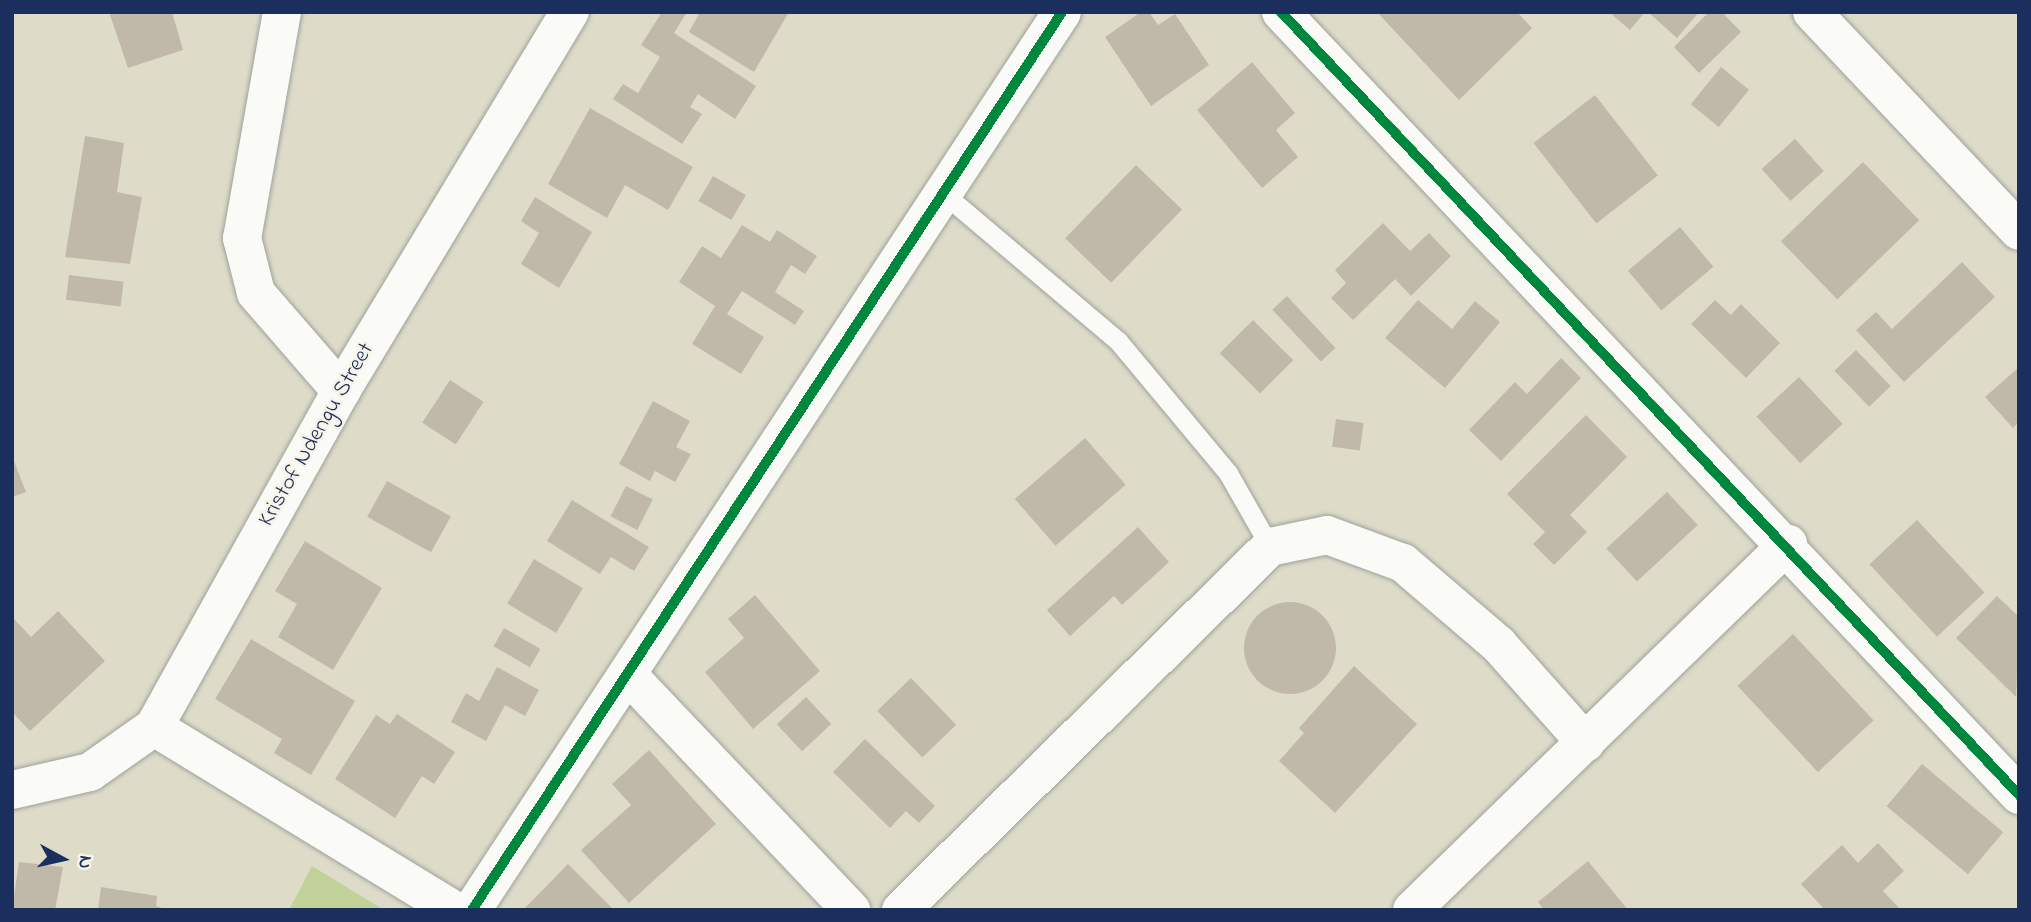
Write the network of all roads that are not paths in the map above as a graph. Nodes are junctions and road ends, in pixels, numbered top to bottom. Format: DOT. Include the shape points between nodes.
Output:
graph roads {
  1 [pos="282,12"];
  2 [pos="570,12"];
  3 [pos="1062,12"];
  4 [pos="1281,12"];
  5 [pos="1812,12"];
  6 [pos="944,194"];
  7 [pos="2019,231"];
  8 [pos="341,391"];
  9 [pos="1788,544"];
  10 [pos="1270,547"];
  11 [pos="629,676"];
  12 [pos="154,727"];
  13 [pos="1586,743"];
  14 [pos="12,790"];
  15 [pos="2019,795"];
  16 [pos="454,910"];
  17 [pos="472,910"];
  18 [pos="850,910"];
  19 [pos="901,910"];
  20 [pos="1412,910"];
  1 -- 8 [label="street" via="242,238 256,293"];
  2 -- 8 [label="street, Kristof Ndengu Street"];
  3 -- 6 [label="street"];
  4 -- 9 [label="street"];
  5 -- 7 [label="street"];
  6 -- 10 [label="lane" via="1118,341 1228,473"];
  6 -- 11 [label="street"];
  8 -- 12 [label="street, Kristof Ndengu Street"];
  9 -- 13 [label="street"];
  9 -- 15 [label="street"];
  10 -- 13 [label="street" via="1327,535 1403,563 1498,644"];
  10 -- 19 [label="street"];
  11 -- 17 [label="street"];
  11 -- 18 [label="street"];
  12 -- 14 [label="street, Kristof Ndengu Street" via="90,772"];
  12 -- 16 [label="street"];
  13 -- 20 [label="street"];
}
